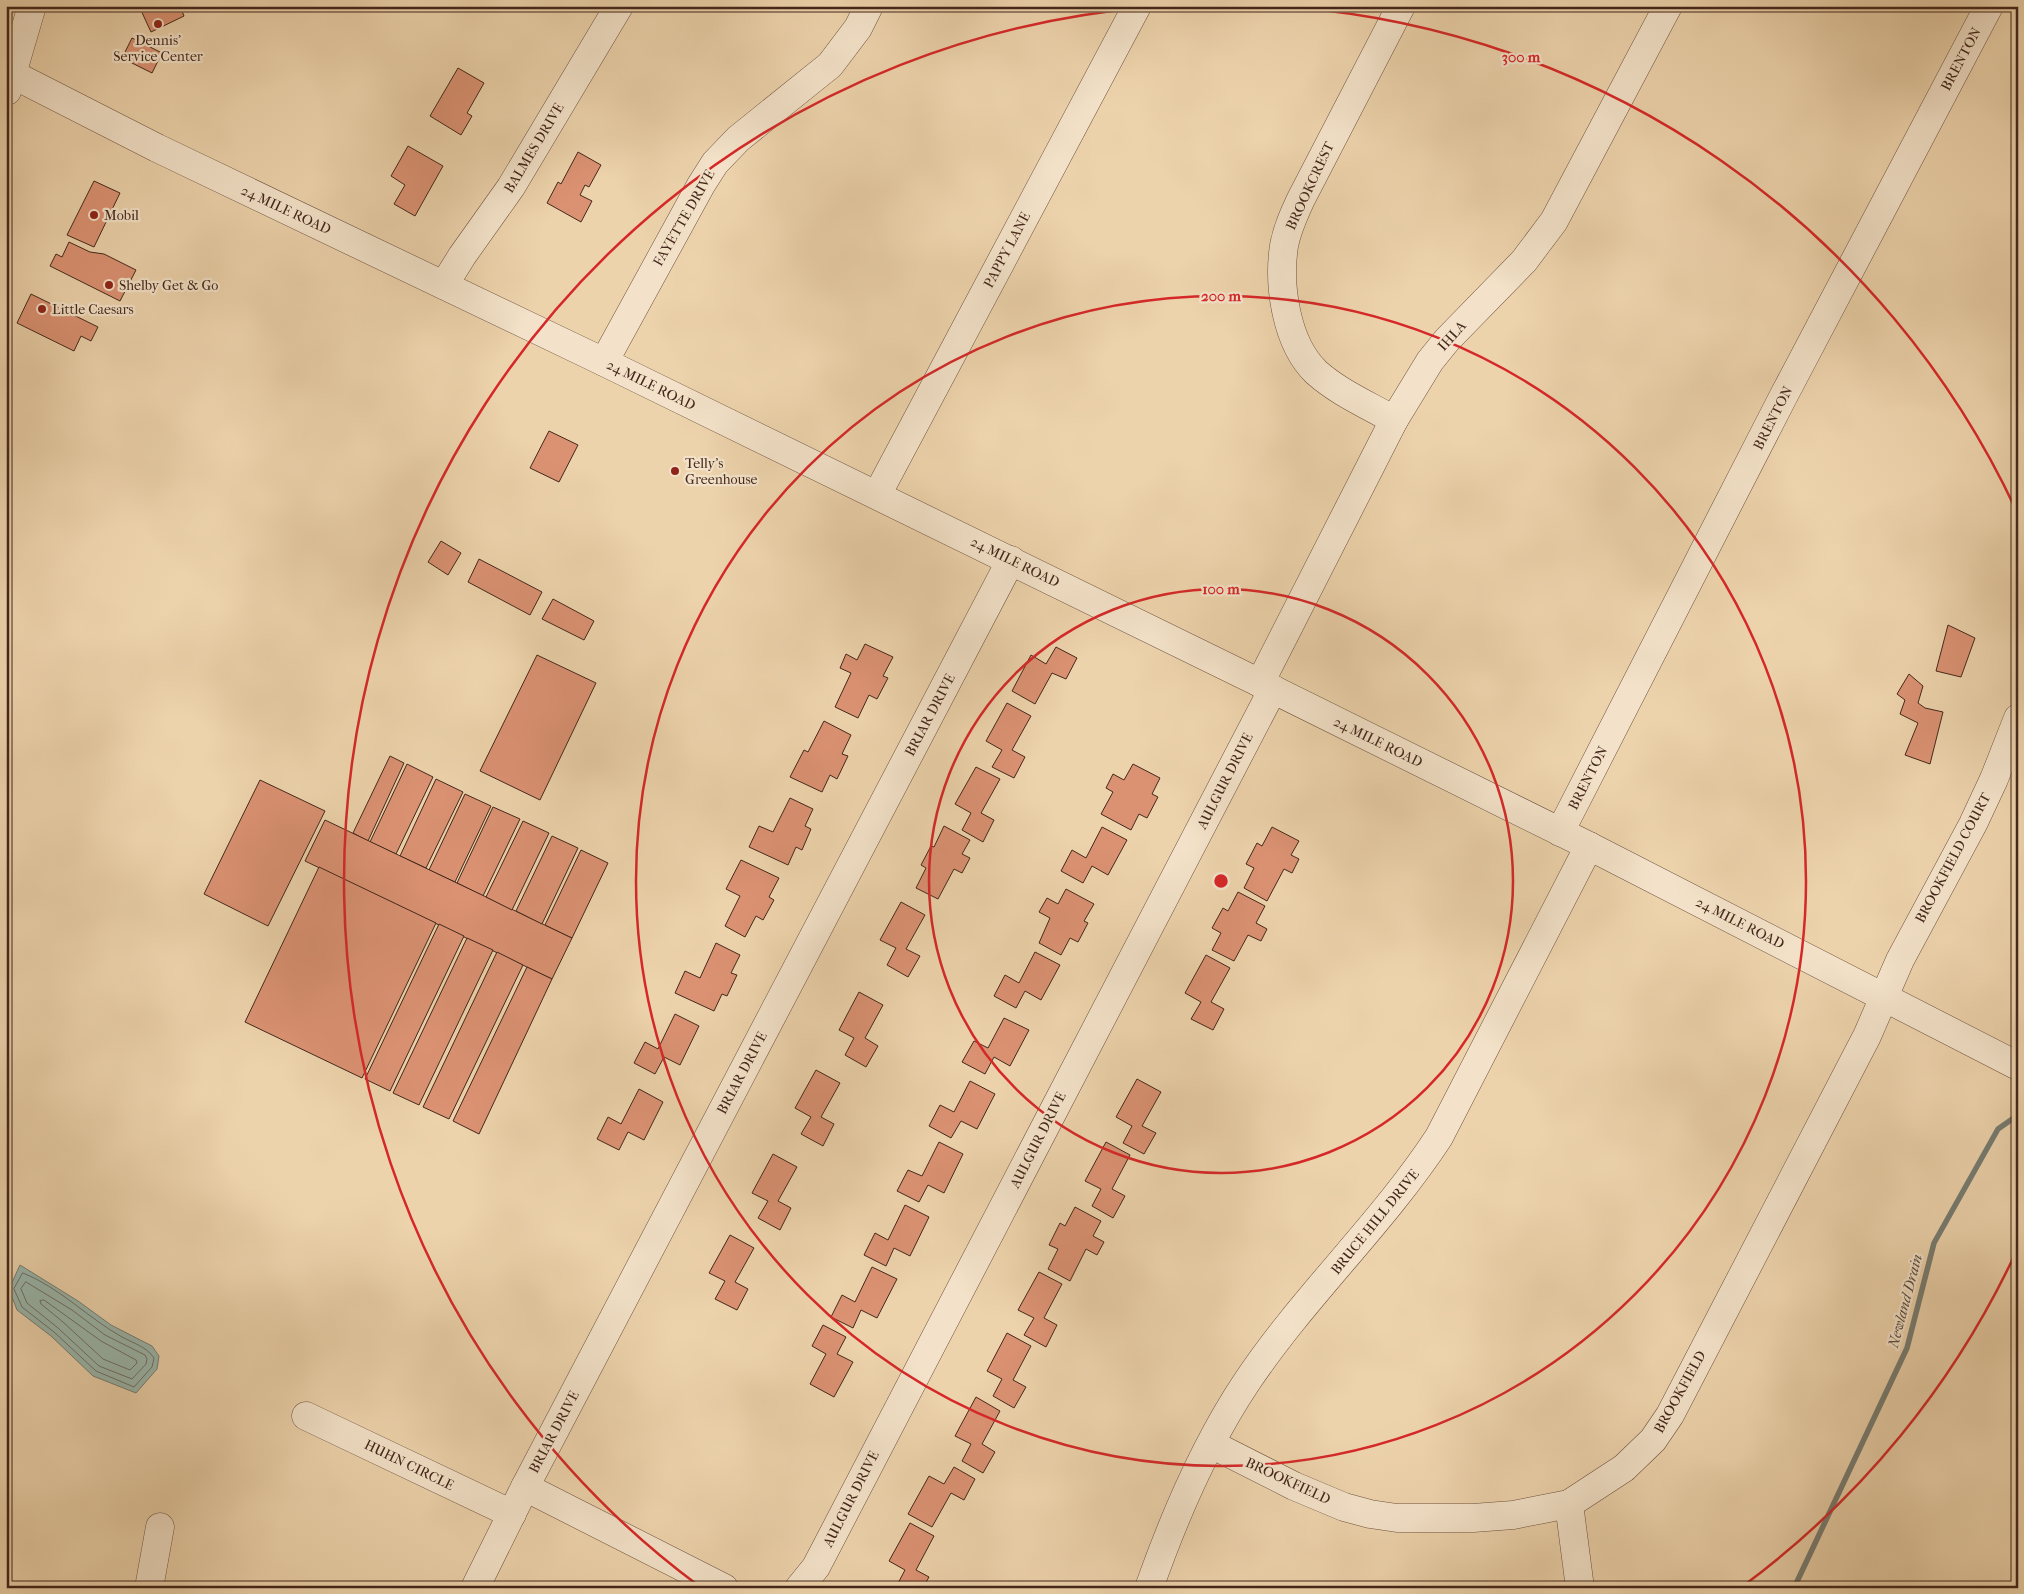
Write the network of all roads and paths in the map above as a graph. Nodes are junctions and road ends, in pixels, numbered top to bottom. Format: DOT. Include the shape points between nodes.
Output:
graph roads {
  1 [pos="32,6"];
  2 [pos="619,6"];
  3 [pos="869,6"];
  4 [pos="1137,6"];
  5 [pos="1401,6"];
  6 [pos="1668,6"];
  7 [pos="1989,6"];
  8 [pos="8,79"];
  9 [pos="444,285"];
  10 [pos="604,362"];
  11 [pos="1394,420"];
  12 [pos="878,495"];
  13 [pos="1010,560"];
  14 [pos="1266,686"];
  15 [pos="2018,718"];
  16 [pos="1560,832"];
  17 [pos="1589,846"];
  18 [pos="1884,996"];
  19 [pos="2018,1066"];
  20 [pos="306,1416"];
  21 [pos="1211,1444"];
  22 [pos="525,1487"];
  23 [pos="1569,1504"];
  24 [pos="512,1514"];
  25 [pos="160,1526"];
  26 [pos="149,1588"];
  27 [pos="475,1588"];
  28 [pos="724,1588"];
  29 [pos="799,1588"];
  30 [pos="1149,1588"];
  31 [pos="1580,1588"];
  1 -- 8 [label="street"];
  2 -- 9 [label="street, BALMES DRIVE" via="512,187"];
  3 -- 10 [label="street, FAYETTE DRIVE" via="858,28 830,65 738,139 716,163 701,184"];
  4 -- 12 [label="street, PAPPY LANE"];
  5 -- 11 [label="street, BROOKCREST" via="1288,227 1283,262 1284,300 1292,332 1305,359 1331,384"];
  6 -- 11 [label="street, IHLA" via="1554,220 1524,261 1430,361"];
  7 -- 16 [label="street, BRENTON" via="1783,397"];
  8 -- 9 [label="street, 24 MILE ROAD"];
  9 -- 10 [label="street, 24 MILE ROAD"];
  10 -- 12 [label="street, 24 MILE ROAD"];
  11 -- 14 [label="street, IHLA"];
  12 -- 13 [label="street, 24 MILE ROAD"];
  13 -- 14 [label="street, 24 MILE ROAD"];
  13 -- 22 [label="street, BRIAR DRIVE"];
  14 -- 16 [label="street, 24 MILE ROAD"];
  14 -- 29 [label="street, AULGUR DRIVE" via="816,1567"];
  15 -- 18 [label="street, BROOKFIELD COURT" via="1973,824"];
  16 -- 17 [label="street, 24 MILE ROAD"];
  17 -- 18 [label="street, 24 MILE ROAD"];
  17 -- 21 [label="street, BRUCE HILL DRIVE" via="1439,1137 1393,1202 1297,1316 1246,1383"];
  18 -- 19 [label="street, 24 MILE ROAD"];
  18 -- 23 [label="street, BROOKFIELD" via="1867,1036 1670,1415 1653,1440 1624,1468"];
  20 -- 24 [label="street, HUHN CIRCLE"];
  21 -- 23 [label="street, BROOKFIELD" via="1320,1498 1370,1514 1397,1518 1473,1518 1513,1515"];
  21 -- 30 [label="street, BRUCE HILL DRIVE" via="1169,1531"];
  22 -- 24 [label="street, BRIAR DRIVE"];
  22 -- 28 [label="street"];
  23 -- 31 [label="street"];
  24 -- 27 [label="street, BRIAR DRIVE"];
  25 -- 26 [label="street"];
}
